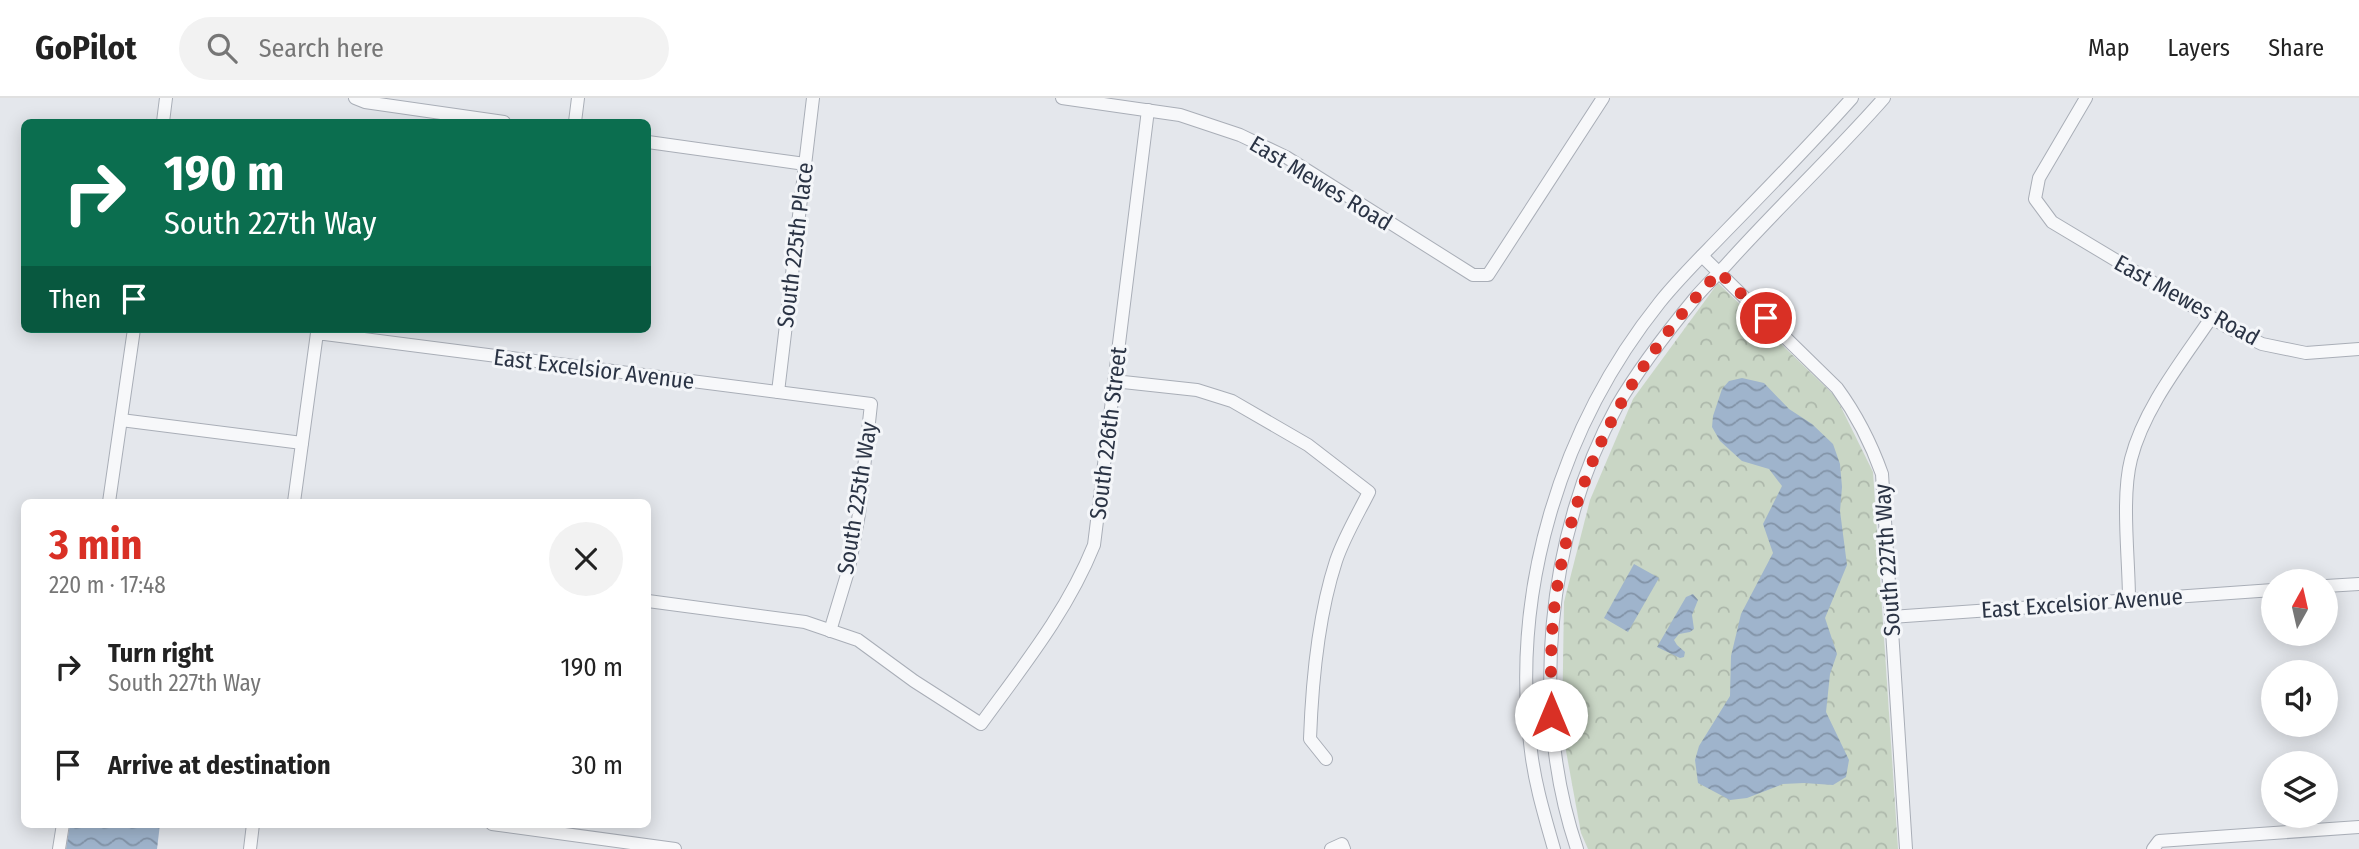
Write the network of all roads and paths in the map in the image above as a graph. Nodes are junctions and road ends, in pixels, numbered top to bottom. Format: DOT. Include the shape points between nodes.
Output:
graph roads {
  1 [pos="166,98"];
  2 [pos="355,98"];
  3 [pos="578,98"];
  4 [pos="813,98"];
  5 [pos="1062,98"];
  6 [pos="1603,98"];
  7 [pos="1852,98"];
  8 [pos="1884,98"];
  9 [pos="2080,100"];
  10 [pos="1148,110"];
  11 [pos="163,119"];
  12 [pos="484,119"];
  13 [pos="575,119"];
  14 [pos="651,142"];
  15 [pos="805,164"];
  16 [pos="1702,256"];
  17 [pos="1719,272"];
  18 [pos="2211,318"];
  19 [pos="133,333"];
  20 [pos="2359,349"];
  21 [pos="1114,381"];
  22 [pos="778,392"];
  23 [pos="871,404"];
  24 [pos="121,420"];
  25 [pos="302,443"];
  26 [pos="109,499"];
  27 [pos="294,499"];
  28 [pos="2359,584"];
  29 [pos="2338,585"];
  30 [pos="2261,591"];
  31 [pos="2129,600"];
  32 [pos="651,601"];
  33 [pos="1891,617"];
  34 [pos="831,631"];
  35 [pos="1326,759"];
  36 [pos="2359,827"];
  37 [pos="62,828"];
  38 [pos="253,828"];
  39 [pos="521,828"];
  40 [pos="2156,845"];
  41 [pos="59,849"];
  42 [pos="250,849"];
  43 [pos="675,849"];
  44 [pos="1554,849"];
  45 [pos="1577,849"];
  46 [pos="1906,849"];
  1 -- 11 [label="street"];
  2 -- 12 [label="street"];
  3 -- 13 [label="street"];
  4 -- 15 [label="street, South 225th Place"];
  5 -- 10 [label="street, East Mewes Road"];
  6 -- 10 [label="street, East Mewes Road" via="1488,275 1473,275 1455,265 1286,157 1240,135 1180,115"];
  7 -- 16 [label="street"];
  8 -- 17 [label="street"];
  9 -- 18 [label="street, East Mewes Road" via="2039,178 2035,199 2052,222"];
  10 -- 21 [label="street, South 226th Street"];
  14 -- 15 [label="street"];
  15 -- 22 [label="street, South 225th Place"];
  16 -- 17 [label="street, South 227th Way"];
  16 -- 44 [label="street" via="1634,337 1593,405 1558,486 1539,552 1528,633 1526,710 1539,798"];
  17 -- 33 [label="street, South 227th Way" via="1837,388 1873,449 1882,474"];
  17 -- 45 [label="street" via="1646,361 1616,409 1588,472 1567,542 1551,645 1551,715 1561,795"];
  18 -- 20 [label="street, East Mewes Road" via="2262,344 2306,353"];
  18 -- 31 [label="street" via="2155,403 2131,459"];
  19 -- 24 [label="street"];
  21 -- 34 [label="street, South 226th Street" via="1094,545 1067,604 981,724 858,640"];
  21 -- 35 [label="street" via="1197,390 1233,401 1308,445 1370,492 1337,558 1325,599 1310,739"];
  22 -- 23 [label="street, East Excelsior Avenue"];
  22 -- 25 [label="street, East Excelsior Avenue" via="317,333"];
  23 -- 34 [label="street, South 225th Way" via="859,514"];
  24 -- 25 [label="street"];
  24 -- 26 [label="street"];
  25 -- 27 [label="street"];
  28 -- 29 [label="street"];
  30 -- 31 [label="street, East Excelsior Avenue"];
  31 -- 33 [label="street, East Excelsior Avenue"];
  32 -- 34 [label="street" via="805,622"];
  33 -- 46 [label="street, South 227th Way"];
  36 -- 40 [label="street"];
  37 -- 41 [label="street"];
  38 -- 42 [label="street"];
  39 -- 43 [label="street"];
}
